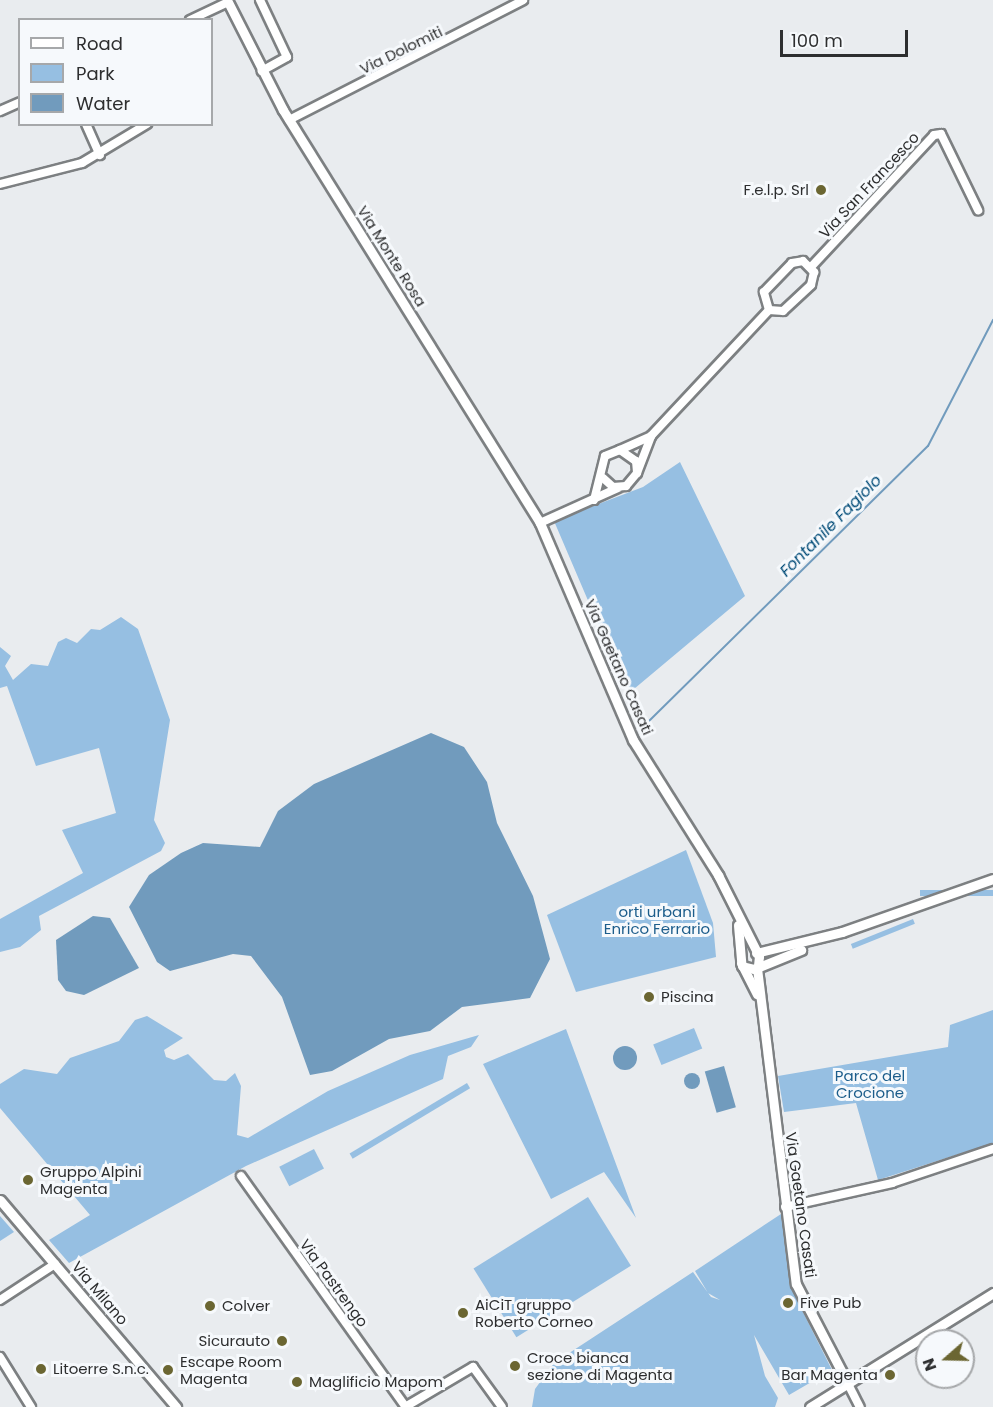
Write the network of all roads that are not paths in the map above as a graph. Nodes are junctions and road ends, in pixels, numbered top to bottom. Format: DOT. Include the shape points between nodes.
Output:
graph roads {
  1 [pos="260,0"];
  2 [pos="523,0"];
  3 [pos="228,1"];
  4 [pos="194,18"];
  5 [pos="262,71"];
  6 [pos="18,103"];
  7 [pos="0,111"];
  8 [pos="289,120"];
  9 [pos="87,126"];
  10 [pos="144,126"];
  11 [pos="100,154"];
  12 [pos="0,184"];
  13 [pos="978,210"];
  14 [pos="811,267"];
  15 [pos="770,310"];
  16 [pos="651,435"];
  17 [pos="620,450"];
  18 [pos="637,473"];
  19 [pos="603,478"];
  20 [pos="619,488"];
  21 [pos="594,500"];
  22 [pos="540,523"];
  23 [pos="993,879"];
  24 [pos="735,911"];
  25 [pos="842,932"];
  26 [pos="755,952"];
  27 [pos="742,962"];
  28 [pos="758,967"];
  29 [pos="757,994"];
  30 [pos="993,1149"];
  31 [pos="241,1176"];
  32 [pos="0,1200"];
  33 [pos="785,1207"];
  34 [pos="55,1264"];
  35 [pos="993,1293"];
  36 [pos="0,1300"];
  37 [pos="0,1357"];
  38 [pos="846,1382"];
  39 [pos="31,1407"];
  40 [pos="176,1407"];
  41 [pos="406,1407"];
  42 [pos="502,1407"];
  43 [pos="810,1407"];
  44 [pos="860,1407"];
  1 -- 5 [label="street" via="287,57"];
  2 -- 8 [label="street, Via Dolomiti"];
  3 -- 4 [label="street"];
  3 -- 5 [label="street, Via Monte Rosa"];
  5 -- 8 [label="street, Via Monte Rosa"];
  6 -- 7 [label="street"];
  8 -- 22 [label="street, Via Monte Rosa"];
  9 -- 11 [label="street"];
  10 -- 11 [label="street"];
  11 -- 12 [label="street"];
  13 -- 14 [label="street, Via San Francesco" via="941,134 934,135"];
  14 -- 15 [label="street, Via San Francesco" via="811,285 783,311"];
  14 -- 15 [label="street" via="798,261 780,275 764,292"];
  15 -- 16 [label="street, Via San Francesco"];
  16 -- 17 [label="street, Via San Francesco"];
  16 -- 18 [label="street, Via San Francesco"];
  17 -- 18 [label="street" via="632,455"];
  17 -- 19 [label="street, Via San Francesco" via="602,461"];
  18 -- 20 [label="street, Via San Francesco"];
  19 -- 20 [label="street"];
  19 -- 21 [label="street, Via San Francesco"];
  20 -- 21 [label="street, Via San Francesco"];
  21 -- 22 [label="street, Via San Francesco"];
  22 -- 24 [label="street, Via Gaetano Casati" via="633,740 698,839"];
  23 -- 25 [label="street"];
  24 -- 26 [label="street, Via Gaetano Casati"];
  24 -- 27 [label="street, Via Gaetano Casati"];
  25 -- 26 [label="street"];
  25 -- 28 [label="street"];
  26 -- 27 [label="street"];
  26 -- 28 [label="street, Via Gaetano Casati"];
  27 -- 28 [label="street"];
  27 -- 29 [label="street, Via Gaetano Casati"];
  28 -- 29 [label="street, Via Gaetano Casati"];
  29 -- 33 [label="street, Via Gaetano Casati"];
  30 -- 33 [label="street" via="892,1183"];
  31 -- 41 [label="street, Via Pastrengo"];
  32 -- 34 [label="street, Via Milano"];
  33 -- 38 [label="street, Via Gaetano Casati" via="796,1284"];
  34 -- 36 [label="street"];
  34 -- 40 [label="street, Via Milano"];
  35 -- 38 [label="street"];
  37 -- 39 [label="street"];
  38 -- 43 [label="street"];
  38 -- 44 [label="street, Via Gaetano Casati"];
  41 -- 42 [label="street" via="472,1367"];
}
